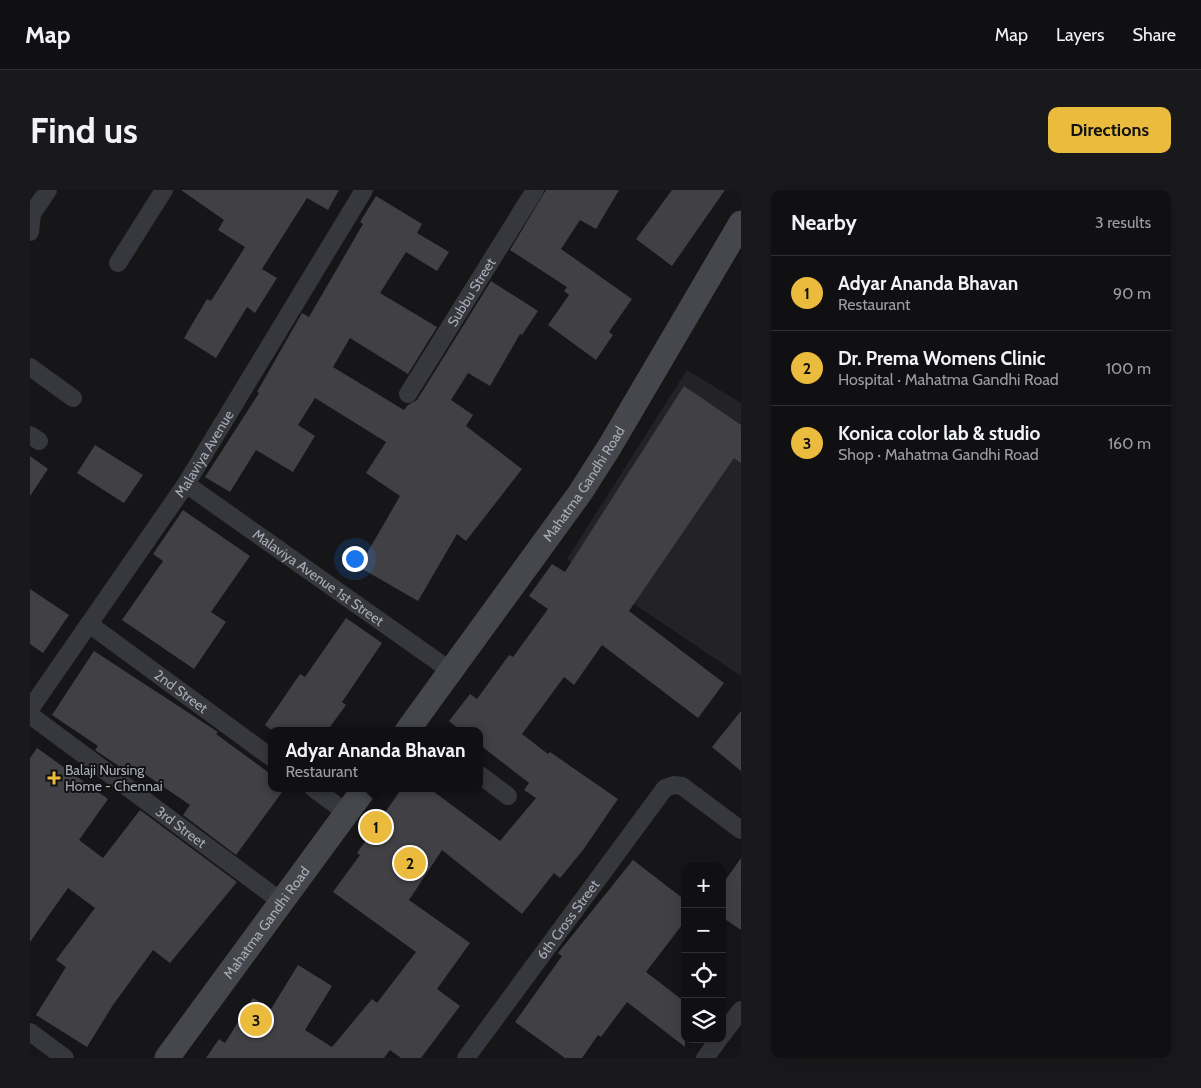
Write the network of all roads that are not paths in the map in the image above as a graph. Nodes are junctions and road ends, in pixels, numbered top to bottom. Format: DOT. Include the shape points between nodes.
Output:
graph roads {
  1 [pos="48,190"];
  2 [pos="164,190"];
  3 [pos="364,190"];
  4 [pos="535,190"];
  5 [pos="741,223"];
  6 [pos="30,226"];
  7 [pos="30,232"];
  8 [pos="118,263"];
  9 [pos="30,367"];
  10 [pos="408,394"];
  11 [pos="73,398"];
  12 [pos="186,484"];
  13 [pos="89,624"];
  14 [pos="450,671"];
  15 [pos="30,709"];
  16 [pos="30,715"];
  17 [pos="413,727"];
  18 [pos="268,755"];
  19 [pos="483,777"];
  20 [pos="318,792"];
  21 [pos="362,792"];
  22 [pos="508,796"];
  23 [pos="347,813"];
  24 [pos="741,830"];
  25 [pos="282,902"];
  26 [pos="741,1010"];
  27 [pos="726,1030"];
  28 [pos="30,1032"];
  29 [pos="716,1043"];
  30 [pos="65,1058"];
  31 [pos="167,1058"];
  32 [pos="466,1058"];
  33 [pos="705,1058"];
  1 -- 6 [label="street" via="32,214"];
  2 -- 8 [label="street"];
  3 -- 12 [label="street, Malaviya Avenue"];
  4 -- 10 [label="street, Subbu Street"];
  5 -- 14 [label="main road, Mahatma Gandhi Road" via="585,485"];
  6 -- 7 [label="street"];
  9 -- 11 [label="street"];
  12 -- 13 [label="street, Malaviya Avenue"];
  12 -- 14 [label="street, Malaviya Avenue 1st Street"];
  13 -- 15 [label="street, Malaviya Avenue"];
  13 -- 18 [label="street, 2nd Street"];
  14 -- 17 [label="main road, Mahatma Gandhi Road"];
  16 -- 25 [label="street, 3rd Street"];
  19 -- 22 [label="street"];
  20 -- 23 [label="street"];
  21 -- 23 [label="main road, Mahatma Gandhi Road"];
  23 -- 25 [label="main road, Mahatma Gandhi Road"];
  24 -- 32 [label="street, 6th Cross Street" via="690,791 674,785 665,788"];
  25 -- 31 [label="main road, Mahatma Gandhi Road"];
  26 -- 27 [label="street"];
  28 -- 30 [label="street"];
  29 -- 33 [label="street"];
}
